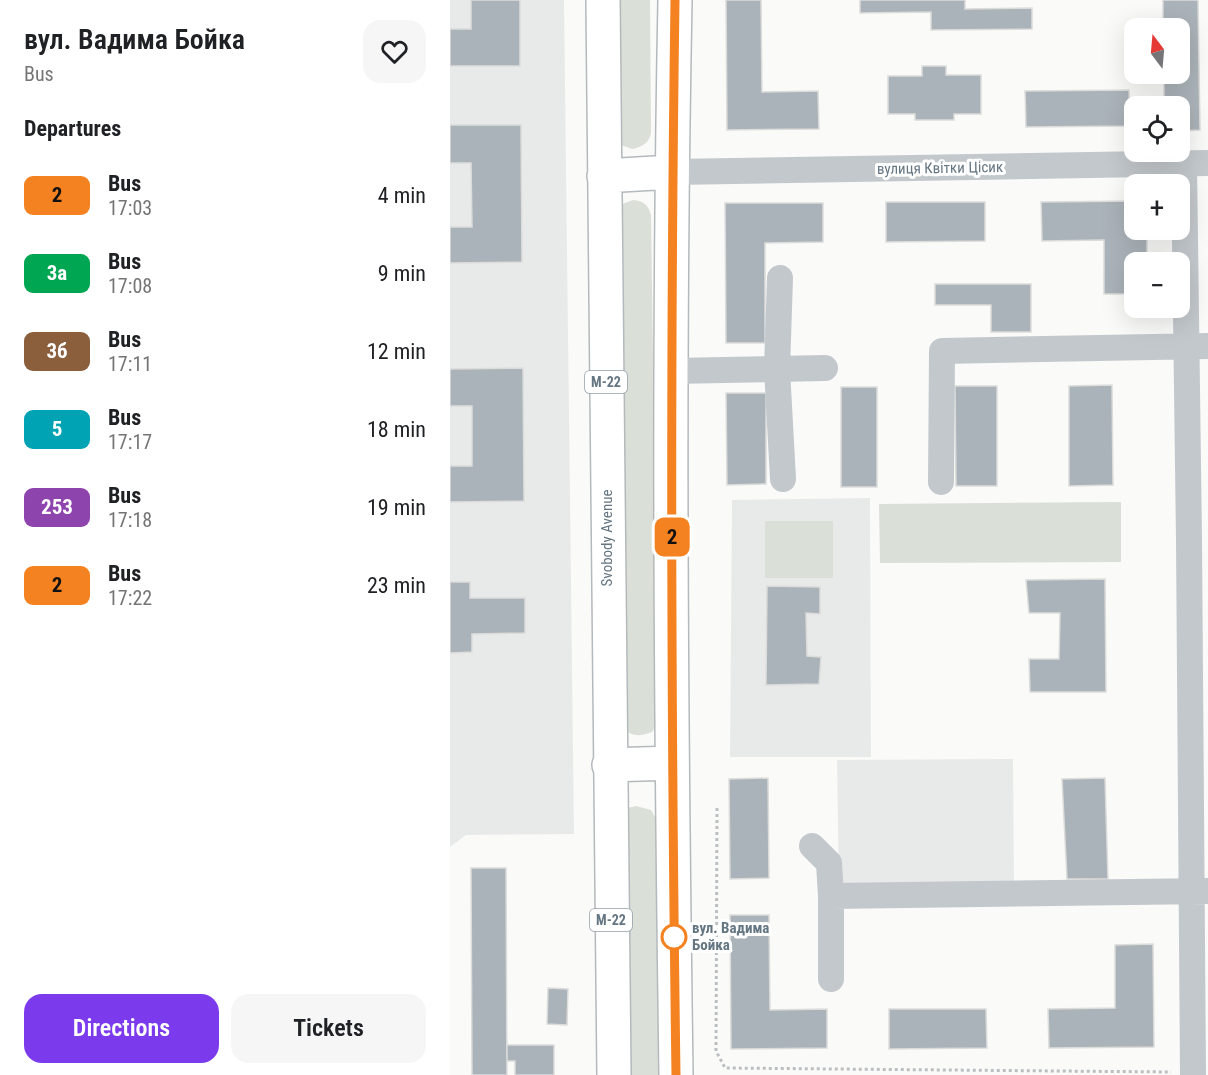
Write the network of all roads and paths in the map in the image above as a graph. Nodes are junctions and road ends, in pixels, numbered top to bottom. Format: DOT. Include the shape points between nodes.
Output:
graph roads {
  1 [pos="603,0"];
  2 [pos="675,0"];
  3 [pos="1196,163"];
  4 [pos="672,172"];
  5 [pos="604,176"];
  6 [pos="780,278"];
  7 [pos="1197,347"];
  8 [pos="825,368"];
  9 [pos="777,369"];
  10 [pos="672,371"];
  11 [pos="783,479"];
  12 [pos="941,482"];
  13 [pos="672,763"];
  14 [pos="609,765"];
  15 [pos="717,808"];
  16 [pos="812,846"];
  17 [pos="1200,891"];
  18 [pos="831,896"];
  19 [pos="831,979"];
  20 [pos="1193,1074"];
  21 [pos="614,1075"];
  22 [pos="676,1075"];
  1 -- 5 [label="highway, Svobody Avenue / М-22"];
  2 -- 4 [label="highway"];
  3 -- 4 [label="street, вулиця Квітки Цісик"];
  3 -- 7 [label="street"];
  4 -- 5 [label="highway"];
  4 -- 10 [label="highway"];
  5 -- 14 [label="highway, Svobody Avenue / М-22"];
  6 -- 9 [label="street"];
  7 -- 12 [label="street" via="942,351"];
  7 -- 17 [label="street"];
  8 -- 9 [label="street"];
  9 -- 10 [label="street"];
  9 -- 11 [label="street"];
  10 -- 13 [label="highway"];
  13 -- 14 [label="highway"];
  13 -- 22 [label="highway"];
  14 -- 21 [label="highway, Svobody Avenue / М-22"];
  15 -- 20 [label="path" via="716,1051 725,1068"];
  16 -- 18 [label="street" via="830,863"];
  17 -- 18 [label="street"];
  17 -- 20 [label="street"];
  18 -- 19 [label="street"];
}
